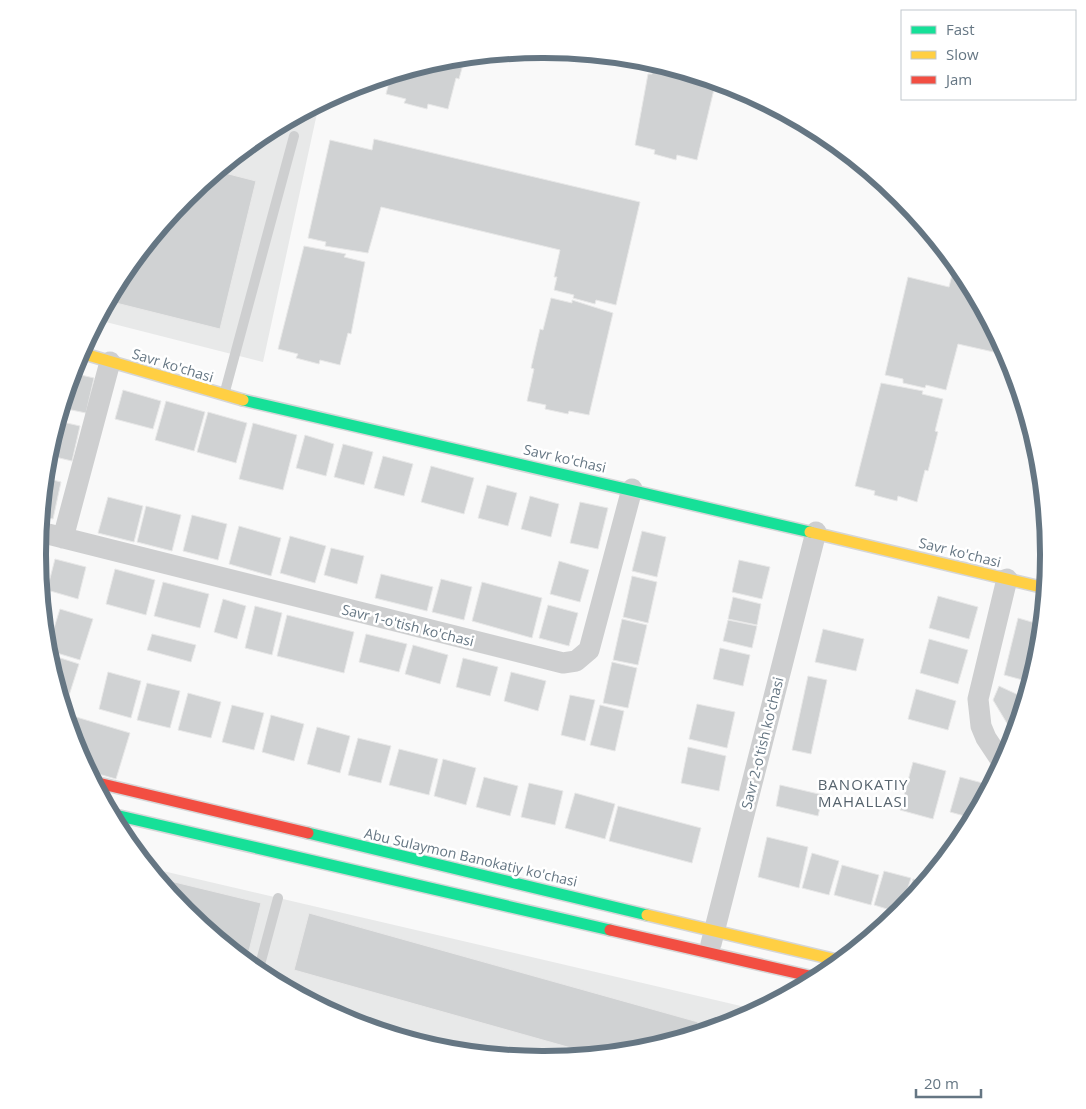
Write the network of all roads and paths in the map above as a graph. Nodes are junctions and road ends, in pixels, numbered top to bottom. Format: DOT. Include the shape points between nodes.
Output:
graph roads {
  1 [pos="294,136"];
  2 [pos="88,355"];
  3 [pos="110,362"];
  4 [pos="224,396"];
  5 [pos="632,489"];
  6 [pos="816,532"];
  7 [pos="47,534"];
  8 [pos="63,538"];
  9 [pos="1007,579"];
  10 [pos="1039,587"];
  11 [pos="997,755"];
  12 [pos="103,784"];
  13 [pos="121,816"];
  14 [pos="278,898"];
  15 [pos="714,931"];
  16 [pos="709,954"];
  17 [pos="831,959"];
  18 [pos="260,963"];
  19 [pos="807,976"];
  1 -- 4 [label="lane"];
  2 -- 3 [label="main road, Savr ko'chasi"];
  3 -- 4 [label="main road, Savr ko'chasi"];
  3 -- 8 [label="street"];
  4 -- 5 [label="main road, Savr ko'chasi"];
  5 -- 6 [label="main road, Savr ko'chasi"];
  5 -- 8 [label="street, Savr 1-o'tish ko'chasi" via="589,650 576,661 563,663"];
  6 -- 9 [label="main road, Savr ko'chasi"];
  6 -- 15 [label="street, Savr 2-o'tish ko'chasi"];
  7 -- 8 [label="street, Savr 1-o'tish ko'chasi"];
  9 -- 10 [label="main road, Savr ko'chasi"];
  9 -- 11 [label="street" via="978,699 981,726"];
  12 -- 15 [label="main road, Abu Sulaymon Banokatiy ko'chasi"];
  13 -- 16 [label="main road"];
  14 -- 18 [label="lane"];
  15 -- 16 [label="street, Savr 2-o'tish ko'chasi"];
  15 -- 17 [label="main road, Abu Sulaymon Banokatiy ko'chasi"];
  16 -- 19 [label="main road"];
}
